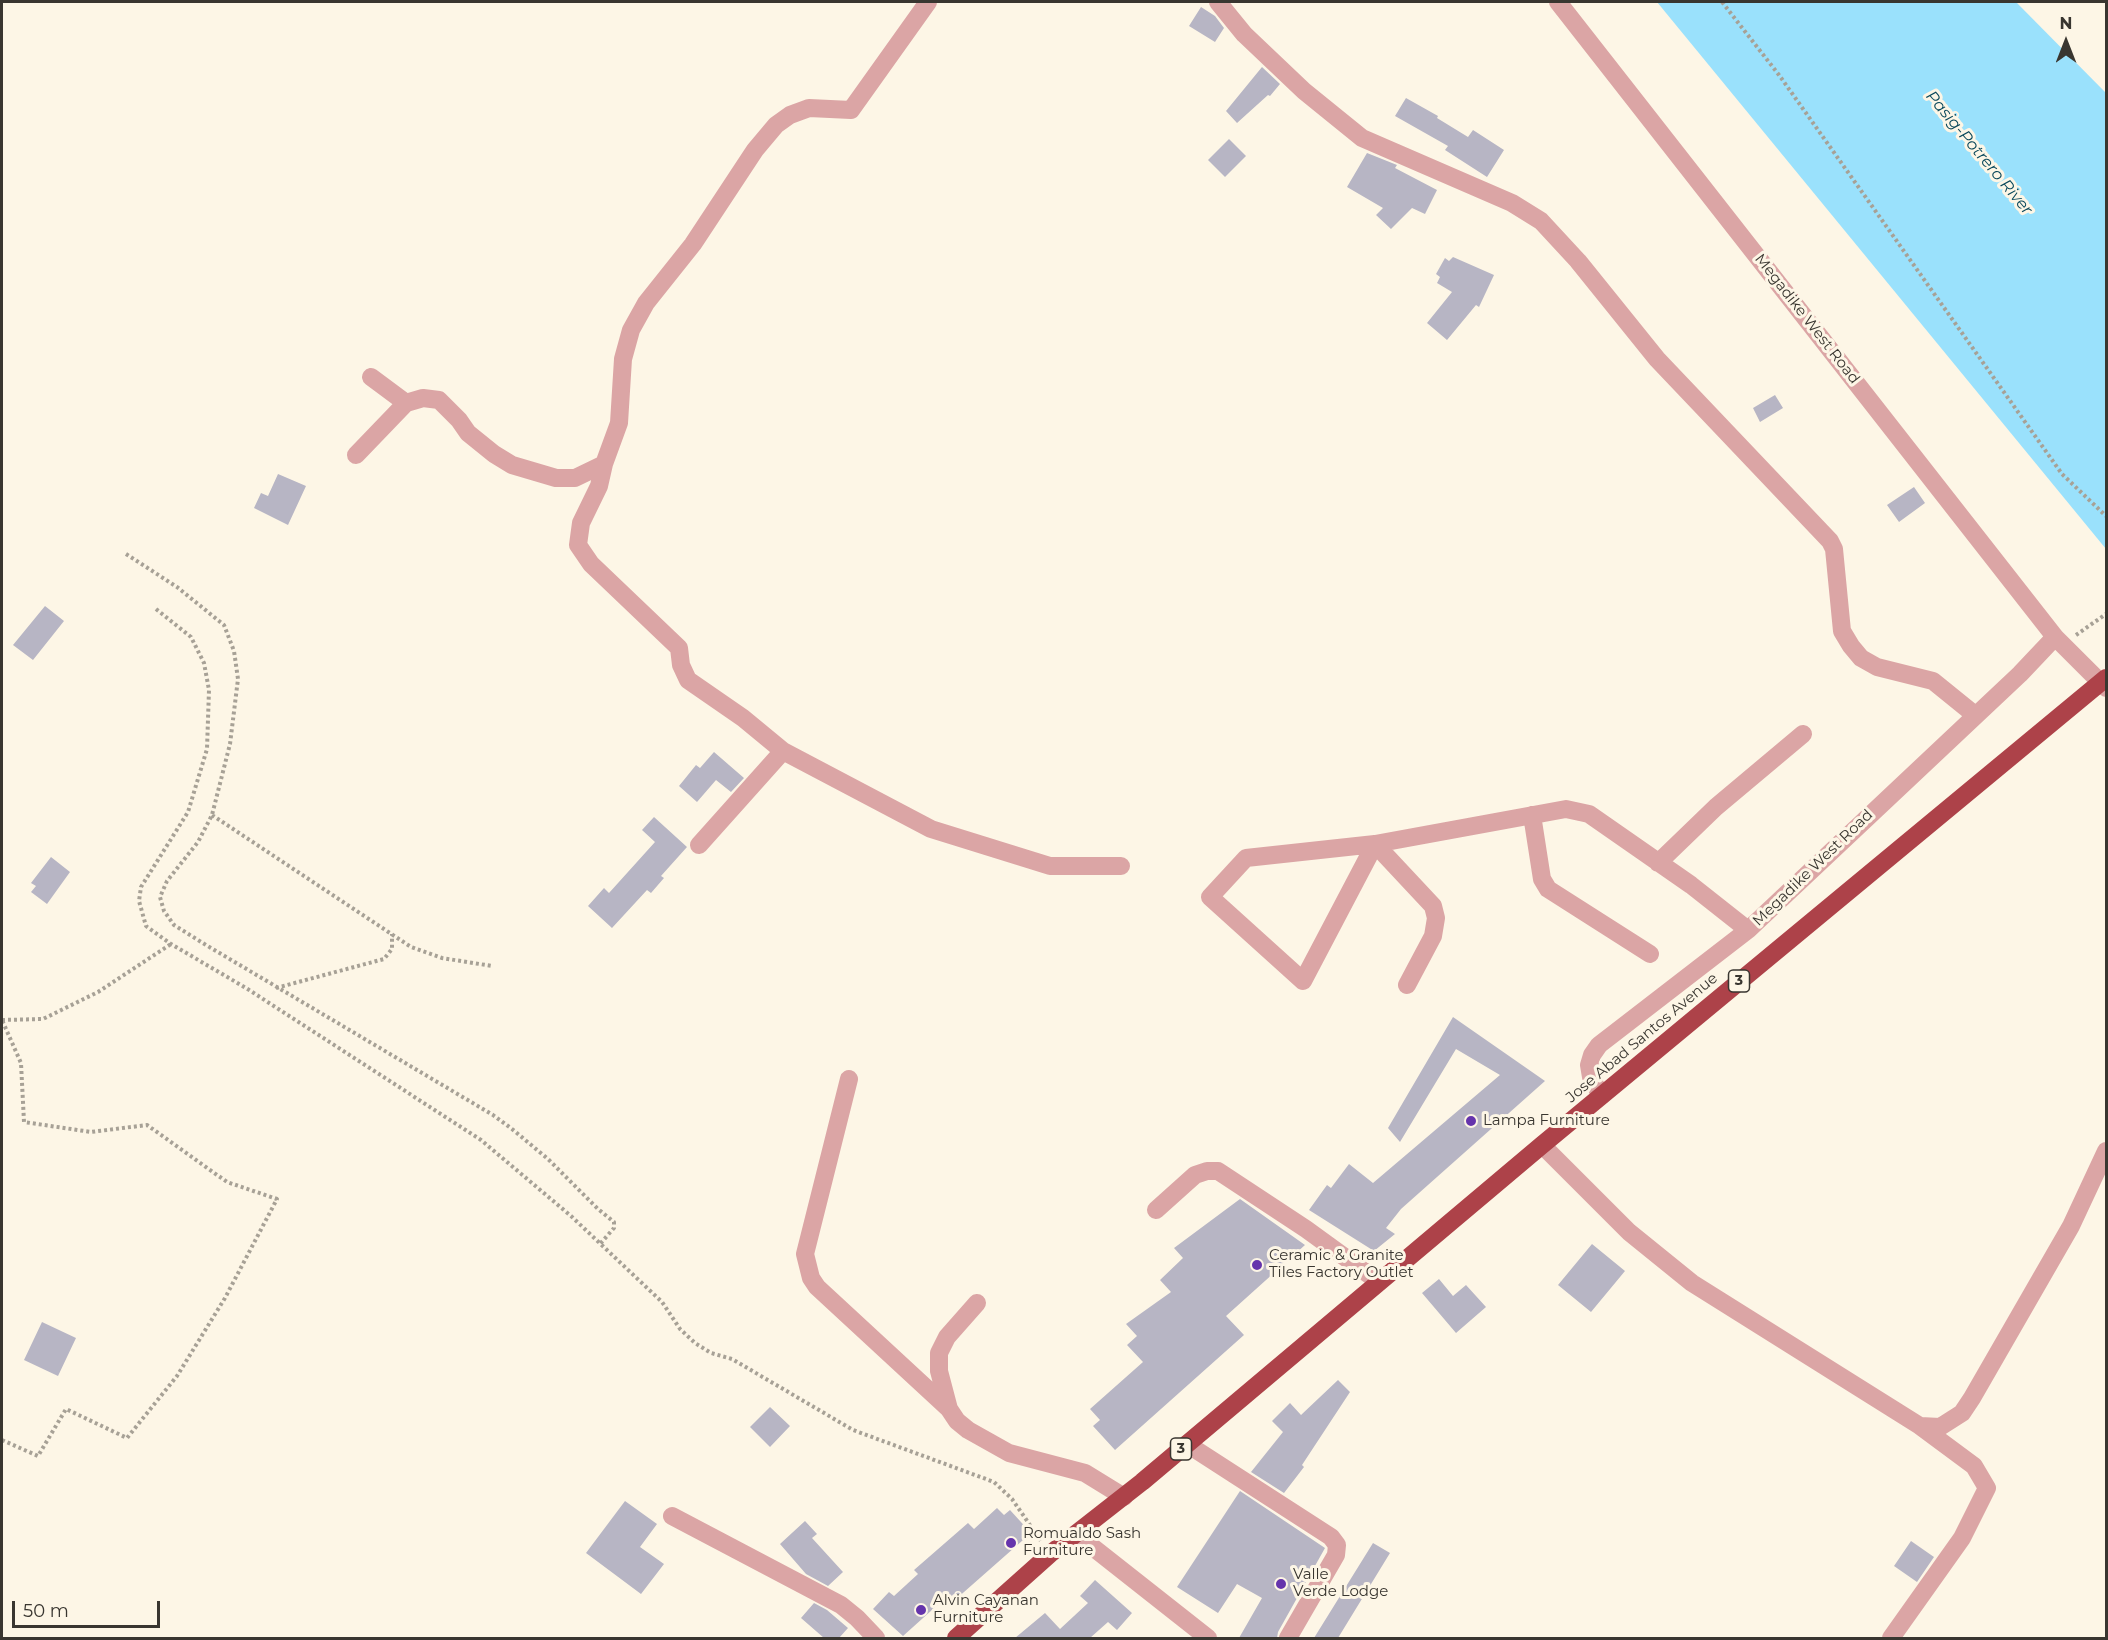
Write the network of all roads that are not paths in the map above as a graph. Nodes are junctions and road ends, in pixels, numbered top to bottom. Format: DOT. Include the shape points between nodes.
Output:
graph roads {
  1 [pos="928,2"];
  2 [pos="1218,2"];
  3 [pos="1558,2"];
  4 [pos="371,377"];
  5 [pos="406,403"];
  6 [pos="356,455"];
  7 [pos="604,464"];
  8 [pos="2059,640"];
  9 [pos="2106,678"];
  10 [pos="2106,688"];
  11 [pos="1975,715"];
  12 [pos="1803,734"];
  13 [pos="783,751"];
  14 [pos="1532,815"];
  15 [pos="1376,844"];
  16 [pos="699,845"];
  17 [pos="1658,863"];
  18 [pos="1121,866"];
  19 [pos="1748,930"];
  20 [pos="1650,954"];
  21 [pos="1407,985"];
  22 [pos="849,1079"];
  23 [pos="1601,1096"];
  24 [pos="1542,1144"];
  25 [pos="2106,1151"];
  26 [pos="1156,1210"];
  27 [pos="1379,1282"];
  28 [pos="977,1303"];
  29 [pos="949,1410"];
  30 [pos="1920,1426"];
  31 [pos="1187,1444"];
  32 [pos="1124,1497"];
  33 [pos="672,1516"];
  34 [pos="1076,1534"];
  35 [pos="876,1638"];
  36 [pos="956,1638"];
  37 [pos="1208,1638"];
  38 [pos="1288,1638"];
  39 [pos="1891,1638"];
  1 -- 7 [label="street" via="851,110 809,108 776,125 693,244 646,303 631,330 623,359 619,423"];
  2 -- 11 [label="street" via="1244,34 1304,91 1362,138 1512,203 1541,221 1657,360 1830,541 1842,631 1851,646 1877,667 1933,681"];
  3 -- 8 [label="street, Megadike West Road"];
  4 -- 5 [label="street"];
  5 -- 6 [label="street"];
  5 -- 7 [label="street" via="423,398 439,400 468,433 512,465 556,478 575,478"];
  7 -- 13 [label="street" via="599,486 581,523 578,545 591,564 679,648 688,680"];
  8 -- 10 [label="street, Megadike West Road"];
  8 -- 11 [label="street, Megadike West Road"];
  9 -- 23 [label="highway, Jose Abad Santos Avenue / 3"];
  11 -- 19 [label="street, Megadike West Road"];
  12 -- 17 [label="street" via="1716,807"];
  13 -- 16 [label="street"];
  13 -- 18 [label="street" via="931,829 1050,866"];
  14 -- 15 [label="street"];
  14 -- 17 [label="street" via="1566,809 1589,814"];
  14 -- 20 [label="street" via="1542,879 1548,889"];
  15 -- 15 [label="street" via="1303,981 1210,897 1246,858"];
  15 -- 21 [label="street" via="1433,906 1437,918 1433,936"];
  17 -- 19 [label="street"];
  19 -- 23 [label="street, Megadike West Road" via="1599,1045 1589,1065 1590,1077"];
  22 -- 29 [label="street" via="805,1254 811,1278"];
  23 -- 24 [label="highway, Jose Abad Santos Avenue / 3"];
  24 -- 27 [label="highway, Jose Abad Santos Avenue / 3"];
  24 -- 30 [label="street" via="1629,1232 1692,1283"];
  25 -- 30 [label="street" via="2071,1226 1962,1413 1940,1427"];
  26 -- 27 [label="street" via="1195,1175 1218,1172"];
  27 -- 31 [label="highway, Jose Abad Santos Avenue / 3"];
  28 -- 29 [label="street" via="947,1337 939,1353 939,1371"];
  29 -- 32 [label="street" via="968,1430 1009,1453 1085,1473"];
  30 -- 39 [label="street" via="1974,1466 1987,1488 1962,1538"];
  31 -- 32 [label="highway, Jose Abad Santos Avenue / 3"];
  31 -- 38 [label="street" via="1331,1537 1337,1545 1336,1555"];
  32 -- 34 [label="highway, Jose Abad Santos Avenue / 3"];
  33 -- 35 [label="street" via="841,1605"];
  34 -- 36 [label="highway, Jose Abad Santos Avenue / 3"];
  34 -- 37 [label="street"];
}
